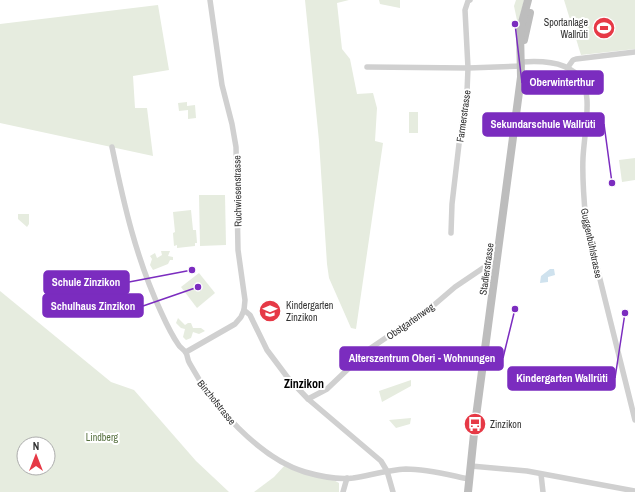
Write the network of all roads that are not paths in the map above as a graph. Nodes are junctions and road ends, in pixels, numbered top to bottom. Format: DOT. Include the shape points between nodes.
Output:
graph roads {
  1 [pos="210,0"];
  2 [pos="470,0"];
  3 [pos="528,0"];
  4 [pos="532,0"];
  5 [pos="521,49"];
  6 [pos="635,52"];
  7 [pos="522,64"];
  8 [pos="367,67"];
  9 [pos="468,68"];
  10 [pos="568,68"];
  11 [pos="112,147"];
  12 [pos="451,233"];
  13 [pos="497,262"];
  14 [pos="244,310"];
  15 [pos="186,352"];
  16 [pos="308,399"];
  17 [pos="635,420"];
  18 [pos="471,466"];
  19 [pos="387,471"];
  20 [pos="542,474"];
  21 [pos="347,478"];
  22 [pos="469,479"];
  23 [pos="343,492"];
  24 [pos="393,492"];
  25 [pos="468,492"];
  26 [pos="543,492"];
  27 [pos="635,492"];
  1 -- 14 [label="street, Ruchwiesenstrasse" via="222,85 236,147 238,250"];
  2 -- 9 [label="street, Farmerstrasse" via="465,10"];
  3 -- 5 [label="main road, Stadlerstrasse" via="520,30"];
  4 -- 5 [label="main road, Stadlerstrasse"];
  5 -- 7 [label="main road, Stadlerstrasse"];
  6 -- 10 [label="street" via="576,58"];
  7 -- 9 [label="street, Guggenbühlstrasse"];
  7 -- 10 [label="street, Guggenbühlstrasse" via="552,62"];
  7 -- 13 [label="main road, Stadlerstrasse"];
  8 -- 9 [label="street, Guggenbühlstrasse"];
  9 -- 12 [label="street, Farmerstrasse"];
  10 -- 17 [label="street, Guggenbühlstrasse" via="582,81 587,94 583,160 586,223"];
  11 -- 15 [label="street, Binzhofstrasse" via="126,212 145,273 172,333 179,346"];
  13 -- 16 [label="street, Obstgartenweg" via="492,262 475,273 434,305 368,350 327,389"];
  13 -- 18 [label="main road, Stadlerstrasse"];
  14 -- 15 [label="street" via="234,324"];
  14 -- 16 [label="street" via="250,315 267,350"];
  15 -- 21 [label="street, Binzhofstrasse" via="188,362 197,377 223,412 265,451 305,472"];
  16 -- 19 [label="street" via="381,460"];
  18 -- 20 [label="street"];
  18 -- 22 [label="main road, Stadlerstrasse"];
  19 -- 21 [label="street, Binzhofstrasse"];
  19 -- 22 [label="street, Binzhofstrasse" via="421,470"];
  19 -- 24 [label="street"];
  20 -- 26 [label="street"];
  20 -- 27 [label="street"];
  21 -- 23 [label="street"];
  22 -- 25 [label="main road, Stadlerstrasse"];
}
